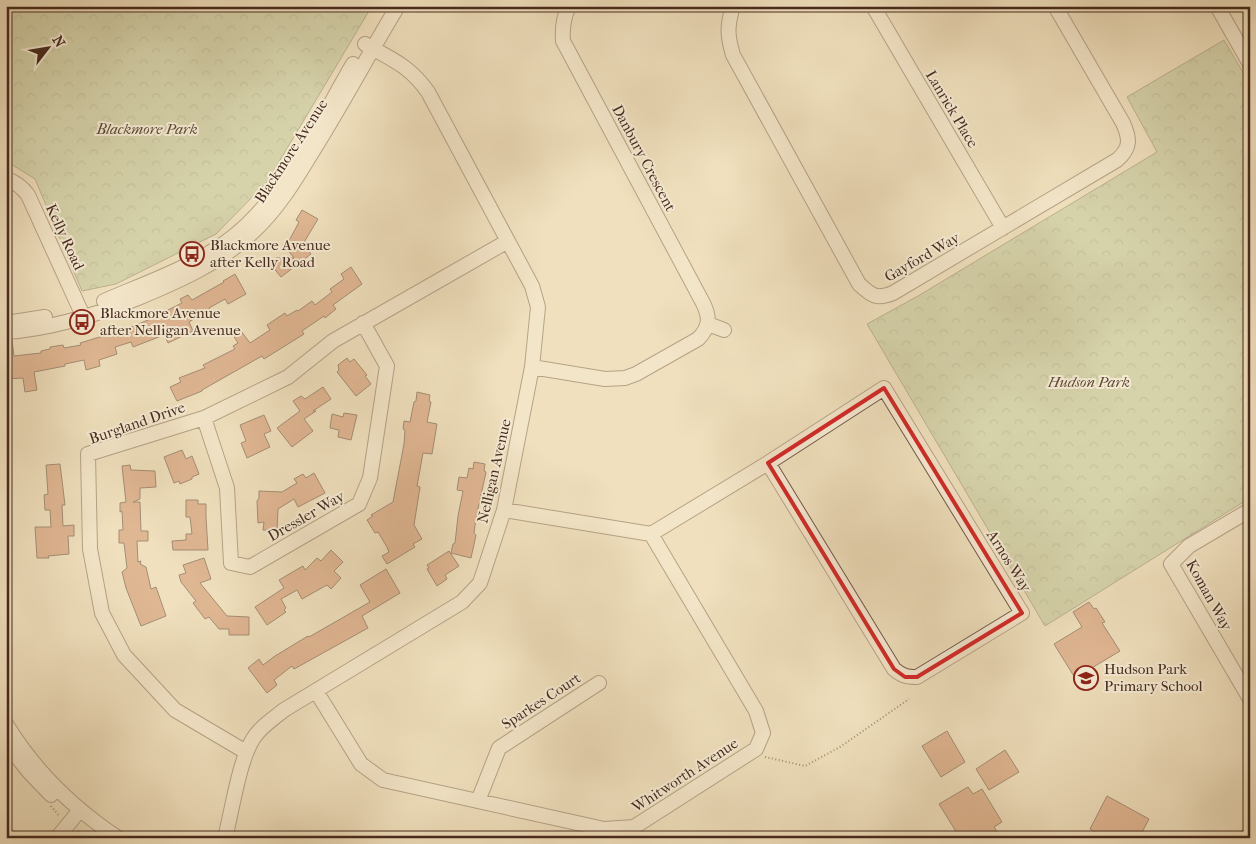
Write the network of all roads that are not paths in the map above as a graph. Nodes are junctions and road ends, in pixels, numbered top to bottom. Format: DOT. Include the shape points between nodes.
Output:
graph roads {
  1 [pos="387,6"];
  2 [pos="398,6"];
  3 [pos="569,6"];
  4 [pos="733,6"];
  5 [pos="872,6"];
  6 [pos="1055,6"];
  7 [pos="1217,6"];
  8 [pos="1224,6"];
  9 [pos="369,46"];
  10 [pos="1250,49"];
  11 [pos="1250,64"];
  12 [pos="6,179"];
  13 [pos="1003,228"];
  14 [pos="508,241"];
  15 [pos="82,314"];
  16 [pos="6,323"];
  17 [pos="363,323"];
  18 [pos="708,324"];
  19 [pos="724,330"];
  20 [pos="6,332"];
  21 [pos="532,366"];
  22 [pos="204,418"];
  23 [pos="768,463"];
  24 [pos="504,510"];
  25 [pos="1250,510"];
  26 [pos="651,534"];
  27 [pos="599,684"];
  28 [pos="316,691"];
  29 [pos="1250,699"];
  30 [pos="6,724"];
  31 [pos="6,743"];
  32 [pos="246,752"];
  33 [pos="478,801"];
  34 [pos="77,814"];
  35 [pos="57,838"];
  36 [pos="101,838"];
  37 [pos="118,838"];
  38 [pos="225,838"];
  1 -- 9 [label="street, Blackmore Avenue"];
  2 -- 9 [label="street, Blackmore Avenue"];
  3 -- 18 [label="street, Danbury Crescent" via="564,18 563,41 703,303"];
  4 -- 13 [label="street, Gayford Way" via="728,38 733,55 859,284 867,292 884,297 893,293"];
  5 -- 13 [label="street, Lanrick Place"];
  6 -- 13 [label="street, Gayford Way" via="1123,123 1128,134 1128,146 1117,160"];
  7 -- 11 [label="street"];
  8 -- 10 [label="street"];
  9 -- 14 [label="street, Nelligan Avenue" via="403,65 428,92"];
  9 -- 15 [label="street, Blackmore Avenue" via="333,119 272,212 252,233 212,263 183,278 126,303"];
  12 -- 15 [label="street, Kelly Road" via="28,195"];
  14 -- 17 [label="street, Burgland Drive"];
  14 -- 21 [label="street, Nelligan Avenue" via="532,286 538,307"];
  15 -- 16 [label="street, Blackmore Avenue"];
  15 -- 20 [label="street, Blackmore Avenue" via="44,326"];
  17 -- 22 [label="street, Burgland Drive" via="333,341 288,377"];
  17 -- 22 [label="street, Dressler Way" via="387,366 370,478 359,504 250,567 230,563 227,488"];
  18 -- 19 [label="street"];
  18 -- 21 [label="street" via="698,339 626,378 605,379"];
  21 -- 24 [label="street, Nelligan Avenue"];
  22 -- 32 [label="street, Burgland Drive" via="88,454 90,549 102,613 124,655 176,710"];
  23 -- 23 [label="street, Arnos Way" via="899,674 917,677 1022,613 884,388"];
  23 -- 26 [label="street, Arnos Way"];
  24 -- 26 [label="street"];
  24 -- 28 [label="street, Nelligan Avenue" via="480,583 462,602"];
  25 -- 29 [label="street, Koman Way" via="1189,546 1171,564"];
  26 -- 33 [label="street, Whitworth Avenue" via="756,711 764,733 756,748 634,827 604,830"];
  27 -- 33 [label="street, Sparkes Court" via="499,748"];
  28 -- 32 [label="street, Nelligan Avenue" via="267,724"];
  28 -- 33 [label="street, Whitworth Avenue" via="361,764 368,770 383,780"];
  30 -- 34 [label="street"];
  31 -- 34 [label="street" via="30,772"];
  32 -- 38 [label="street, Nelligan Avenue"];
  34 -- 35 [label="street"];
  34 -- 36 [label="street"];
  34 -- 37 [label="street"];
}
